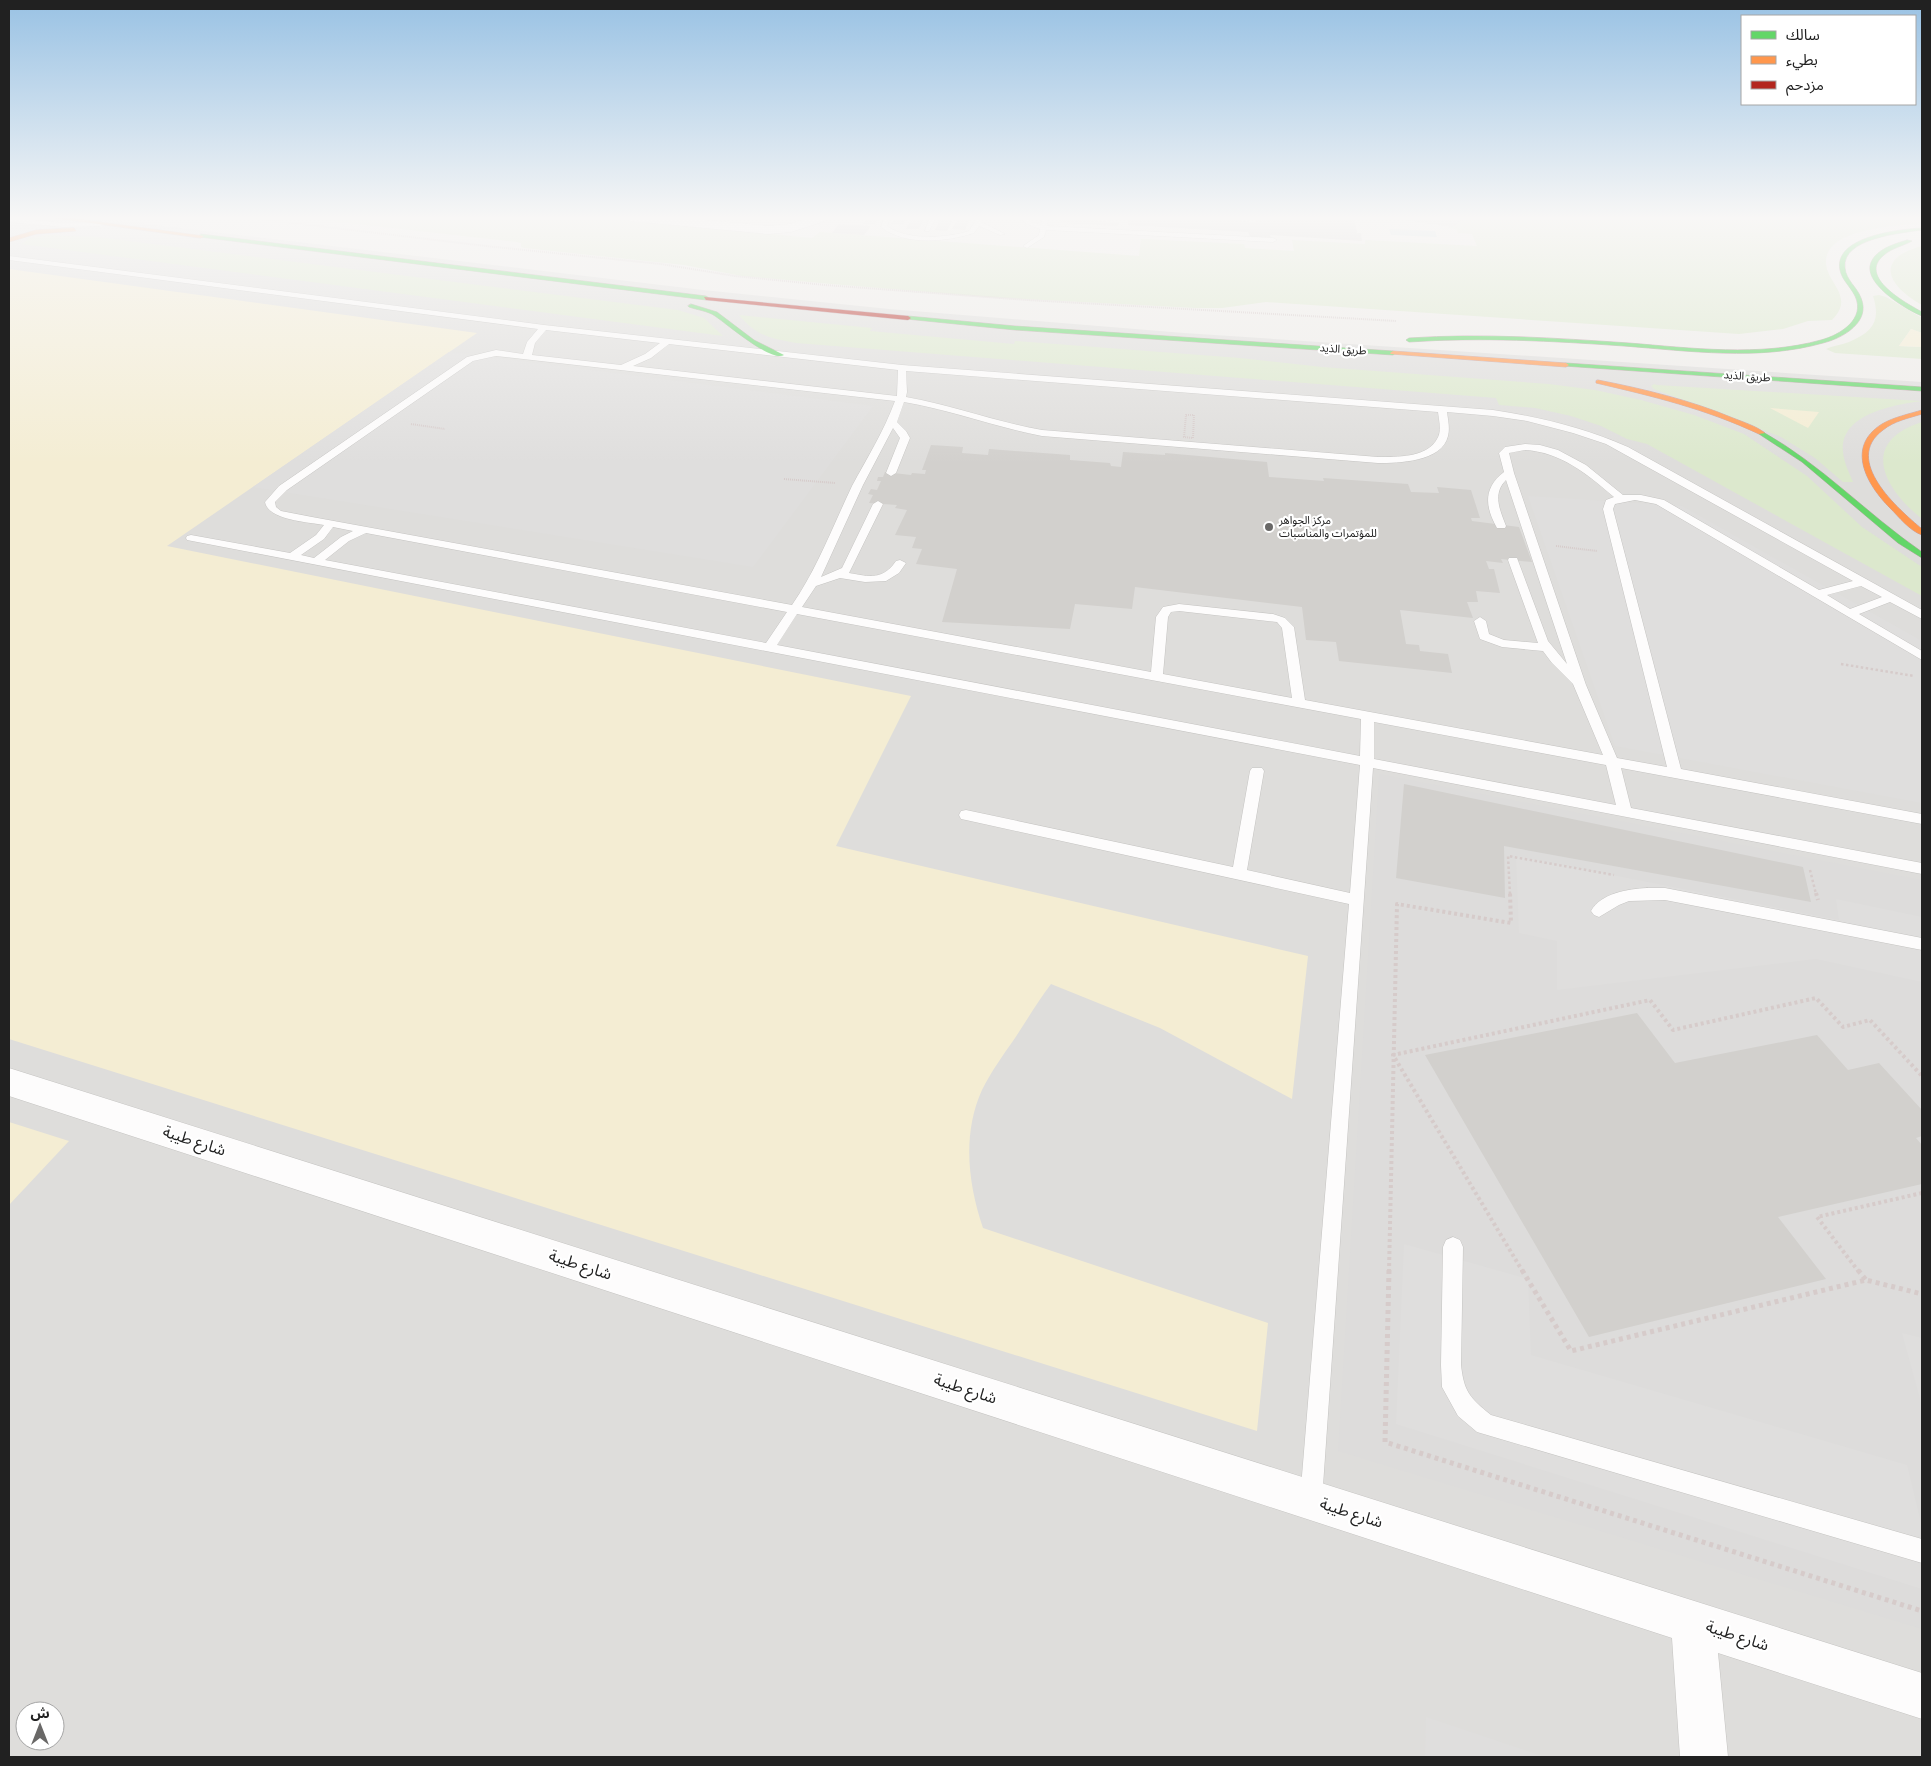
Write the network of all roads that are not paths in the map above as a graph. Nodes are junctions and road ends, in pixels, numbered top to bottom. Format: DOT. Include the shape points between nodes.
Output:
graph roads {
  1 [pos="330,299"];
  2 [pos="636,299"];
  3 [pos="722,299"];
  4 [pos="1858,299"];
  5 [pos="1896,299"];
  6 [pos="1922,314"];
  7 [pos="544,327"];
  8 [pos="666,342"];
  9 [pos="1276,346"];
  10 [pos="781,355"];
  11 [pos="526,356"];
  12 [pos="1745,362"];
  13 [pos="622,367"];
  14 [pos="902,368"];
  15 [pos="1494,372"];
  16 [pos="1586,381"];
  17 [pos="1922,389"];
  18 [pos="900,399"];
  19 [pos="1442,409"];
  20 [pos="1922,412"];
  21 [pos="892,422"];
  22 [pos="891,473"];
  23 [pos="1509,473"];
  24 [pos="1620,497"];
  25 [pos="878,504"];
  26 [pos="331,523"];
  27 [pos="1501,526"];
  28 [pos="366,530"];
  29 [pos="1922,533"];
  30 [pos="191,538"];
  31 [pos="1922,556"];
  32 [pos="290,558"];
  33 [pos="1513,560"];
  34 [pos="316,562"];
  35 [pos="900,564"];
  36 [pos="839,575"];
  37 [pos="1863,582"];
  38 [pos="812,584"];
  39 [pos="1818,594"];
  40 [pos="1892,598"];
  41 [pos="794,609"];
  42 [pos="1850,613"];
  43 [pos="1922,615"];
  44 [pos="1480,620"];
  45 [pos="769,647"];
  46 [pos="1547,648"];
  47 [pos="1922,656"];
  48 [pos="1157,677"];
  49 [pos="1580,685"];
  50 [pos="1299,704"];
  51 [pos="1368,716"];
  52 [pos="1612,761"];
  53 [pos="1367,762"];
  54 [pos="1257,771"];
  55 [pos="1675,772"];
  56 [pos="1625,812"];
  57 [pos="966,815"];
  58 [pos="1922,819"];
  59 [pos="1922,868"];
  60 [pos="1240,874"];
  61 [pos="1357,900"];
  62 [pos="1599,911"];
  63 [pos="1922,944"];
  64 [pos="9,1082"];
  65 [pos="1453,1247"];
  66 [pos="1311,1501"];
  67 [pos="1922,1551"];
  68 [pos="1693,1623"];
  69 [pos="1922,1696"];
  70 [pos="1704,1757"];
  1 -- 7 [label="lane"];
  2 -- 10 [label="highway" via="708,310 721,316 752,342"];
  3 -- 9 [label="highway, طريق الذيد" via="896,317"];
  4 -- 12 [label="highway, طريق الذيد" via="1859,318 1838,336 1812,344 1768,350 1738,352 1472,336 1404,340"];
  5 -- 6 [label="highway"];
  7 -- 8 [label="lane"];
  7 -- 11 [label="lane" via="531,342"];
  8 -- 10 [label="lane"];
  8 -- 13 [label="lane" via="648,356"];
  9 -- 15 [label="highway"];
  9 -- 17 [label="highway, طريق الذيد"];
  10 -- 14 [label="lane"];
  11 -- 13 [label="lane"];
  11 -- 26 [label="lane" via="496,353 470,359 283,488 270,502 271,508 278,513"];
  13 -- 18 [label="lane"];
  14 -- 18 [label="lane" via="904,384"];
  14 -- 19 [label="lane"];
  16 -- 31 [label="highway" via="1676,400 1725,417 1773,439 1794,451 1877,524"];
  18 -- 19 [label="lane" via="1042,433 1379,460 1412,457 1435,448 1444,434"];
  18 -- 21 [label="lane"];
  19 -- 37 [label="lane" via="1513,416 1590,434 1625,449"];
  20 -- 29 [label="highway" via="1899,419 1877,432 1870,440 1864,459 1879,494"];
  21 -- 22 [label="lane" via="905,438"];
  21 -- 38 [label="lane" via="858,485"];
  23 -- 24 [label="lane" via="1504,459 1508,449 1532,446 1546,449 1581,464"];
  23 -- 27 [label="lane" via="1492,492"];
  23 -- 49 [label="lane"];
  24 -- 39 [label="lane" via="1660,502"];
  24 -- 55 [label="lane" via="1610,502 1608,509"];
  25 -- 36 [label="lane" via="852,564"];
  26 -- 28 [label="lane"];
  26 -- 32 [label="lane" via="320,537"];
  28 -- 34 [label="lane" via="345,539"];
  28 -- 41 [label="lane"];
  30 -- 32 [label="lane"];
  32 -- 34 [label="lane"];
  33 -- 46 [label="lane"];
  34 -- 45 [label="lane"];
  35 -- 36 [label="lane" via="893,575 883,579"];
  36 -- 38 [label="lane"];
  37 -- 39 [label="lane"];
  37 -- 40 [label="lane"];
  38 -- 41 [label="lane"];
  39 -- 42 [label="lane"];
  40 -- 42 [label="lane"];
  40 -- 43 [label="lane"];
  41 -- 45 [label="lane"];
  41 -- 48 [label="lane"];
  42 -- 47 [label="lane"];
  44 -- 46 [label="lane" via="1484,636 1492,641"];
  45 -- 53 [label="lane"];
  46 -- 49 [label="lane"];
  48 -- 50 [label="lane"];
  48 -- 50 [label="lane" via="1162,617 1168,609 1273,618 1288,627"];
  49 -- 52 [label="lane"];
  50 -- 51 [label="lane"];
  51 -- 52 [label="lane"];
  51 -- 53 [label="lane"];
  52 -- 55 [label="lane"];
  52 -- 56 [label="lane"];
  53 -- 56 [label="lane"];
  53 -- 61 [label="lane"];
  54 -- 60 [label="lane"];
  55 -- 58 [label="lane"];
  56 -- 59 [label="lane"];
  57 -- 60 [label="lane"];
  60 -- 61 [label="lane"];
  61 -- 66 [label="lane"];
  62 -- 63 [label="lane" via="1625,895 1665,894"];
  64 -- 66 [label="street, شارع طيبة"];
  65 -- 67 [label="lane" via="1453,1387 1466,1408 1485,1424"];
  66 -- 68 [label="street, شارع طيبة"];
  68 -- 69 [label="street, شارع طيبة"];
  68 -- 70 [label="street"];
}
